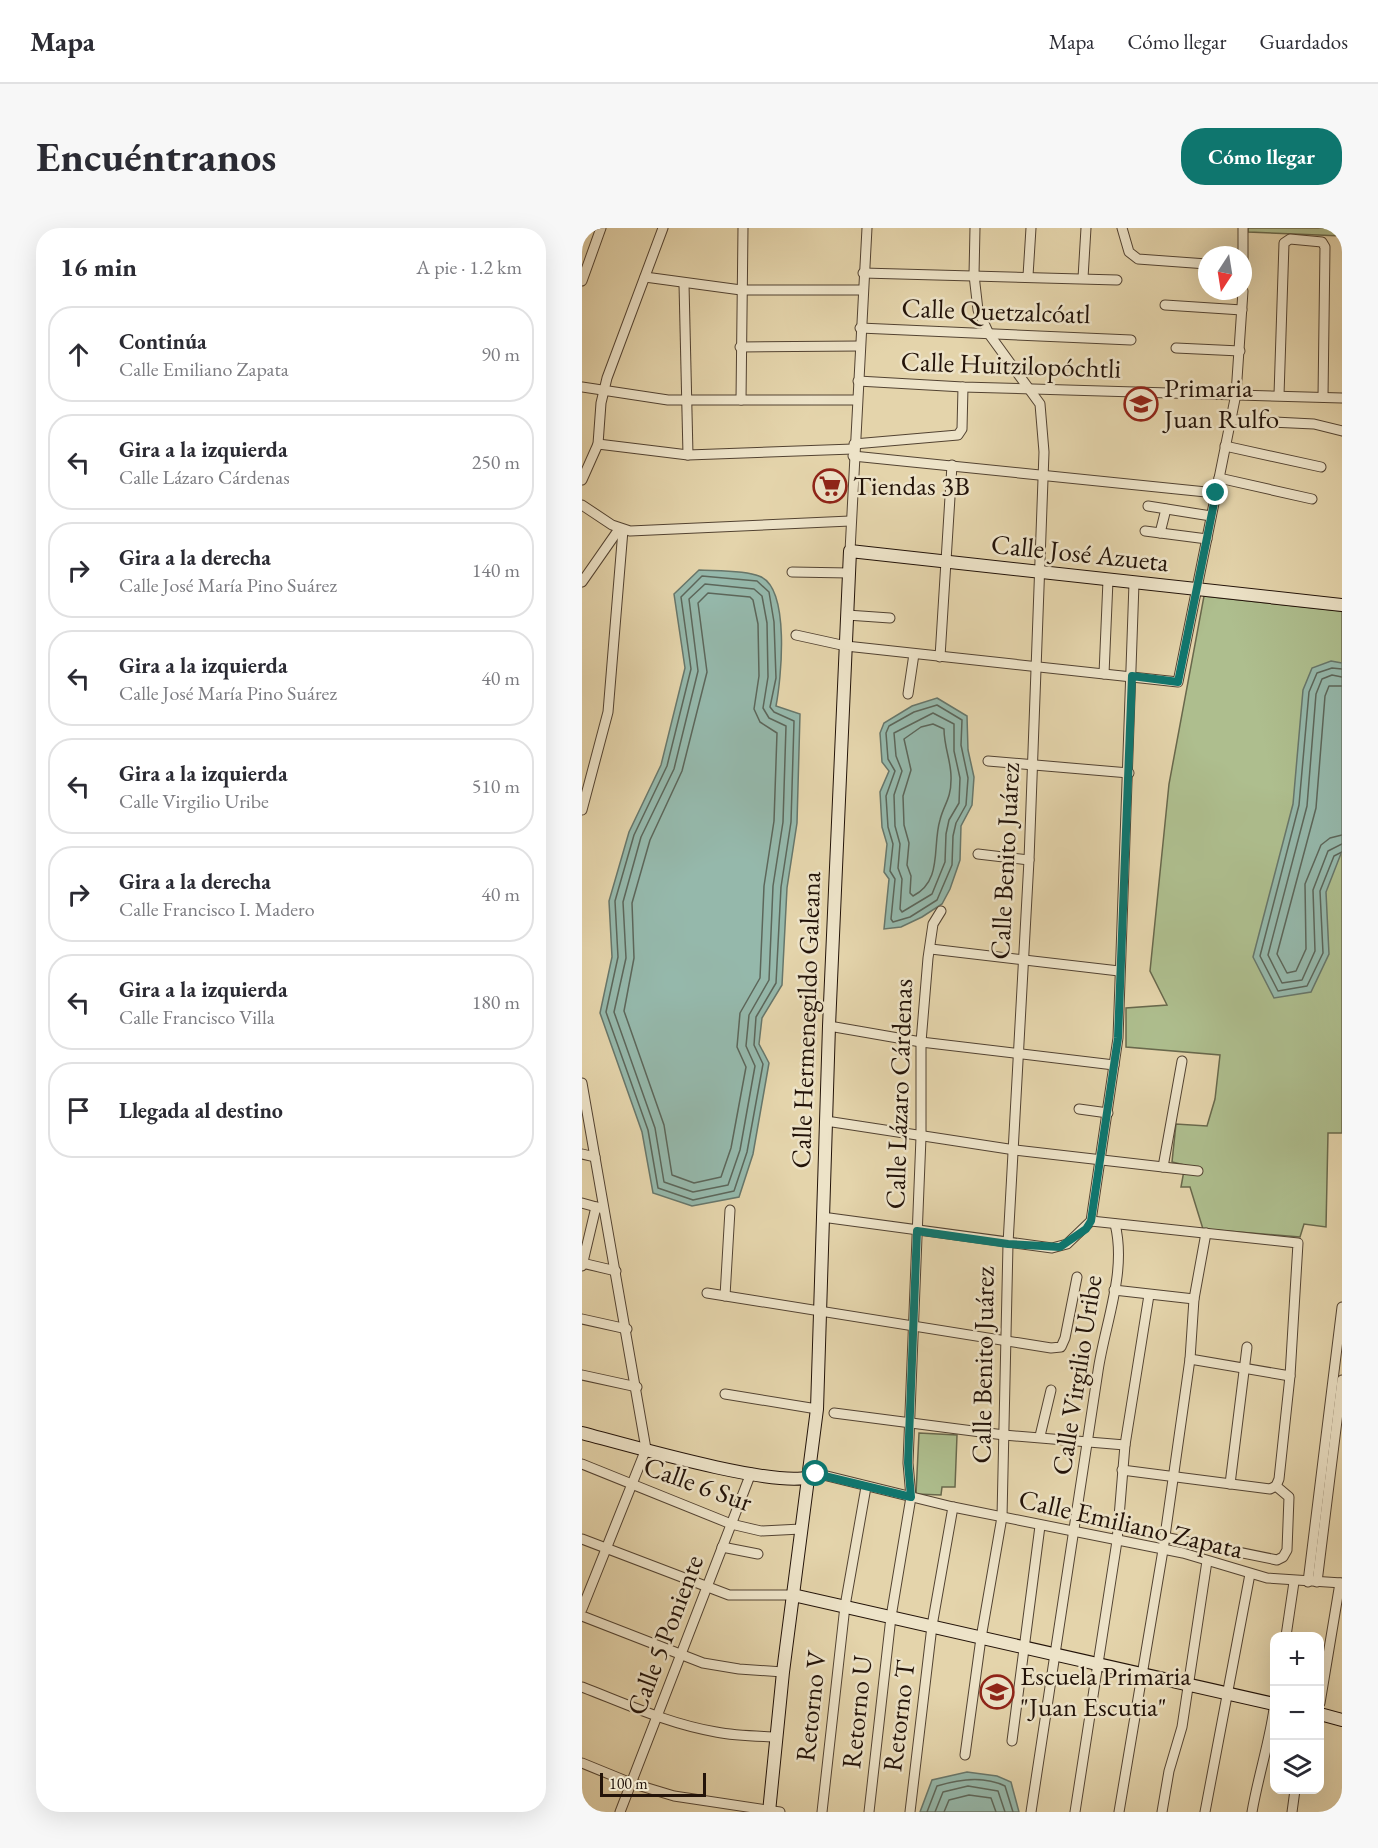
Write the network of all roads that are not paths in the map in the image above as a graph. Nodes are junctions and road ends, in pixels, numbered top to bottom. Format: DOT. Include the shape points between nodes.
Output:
graph roads {
  1 [pos="601,228"];
  2 [pos="663,228"];
  3 [pos="743,228"];
  4 [pos="867,228"];
  5 [pos="975,228"];
  6 [pos="1031,228"];
  7 [pos="1086,228"];
  8 [pos="1122,228"];
  9 [pos="1243,228"];
  10 [pos="1243,246"];
  11 [pos="1198,263"];
  12 [pos="863,273"];
  13 [pos="974,275"];
  14 [pos="1028,276"];
  15 [pos="645,277"];
  16 [pos="1083,278"];
  17 [pos="1117,280"];
  18 [pos="582,281"];
  19 [pos="684,284"];
  20 [pos="741,290"];
  21 [pos="862,290"];
  22 [pos="1243,300"];
  23 [pos="1165,305"];
  24 [pos="1242,310"];
  25 [pos="860,328"];
  26 [pos="989,334"];
  27 [pos="1131,340"];
  28 [pos="860,346"];
  29 [pos="740,347"];
  30 [pos="1176,348"];
  31 [pos="1240,351"];
  32 [pos="858,381"];
  33 [pos="582,387"];
  34 [pos="963,387"];
  35 [pos="1029,389"];
  36 [pos="603,391"];
  37 [pos="1236,394"];
  38 [pos="1279,395"];
  39 [pos="1323,397"];
  40 [pos="1342,398"];
  41 [pos="741,400"];
  42 [pos="857,400"];
  43 [pos="687,401"];
  44 [pos="1231,420"];
  45 [pos="1342,431"];
  46 [pos="598,444"];
  47 [pos="1225,446"];
  48 [pos="853,450"];
  49 [pos="688,455"];
  50 [pos="952,465"];
  51 [pos="1321,466"];
  52 [pos="1044,476"];
  53 [pos="1219,478"];
  54 [pos="582,480"];
  55 [pos="1216,493"];
  56 [pos="1312,499"];
  57 [pos="582,505"];
  58 [pos="1148,506"];
  59 [pos="1166,509"];
  60 [pos="1211,516"];
  61 [pos="850,521"];
  62 [pos="621,529"];
  63 [pos="1145,531"];
  64 [pos="1160,533"];
  65 [pos="1207,539"];
  66 [pos="850,551"];
  67 [pos="946,562"];
  68 [pos="792,572"];
  69 [pos="849,573"];
  70 [pos="1040,573"];
  71 [pos="1108,580"];
  72 [pos="582,582"];
  73 [pos="1134,583"];
  74 [pos="1197,590"];
  75 [pos="1342,605"];
  76 [pos="847,615"];
  77 [pos="890,618"];
  78 [pos="796,635"];
  79 [pos="846,646"];
  80 [pos="914,654"];
  81 [pos="940,657"];
  82 [pos="1037,669"];
  83 [pos="1104,674"];
  84 [pos="1132,676"];
  85 [pos="908,694"];
  86 [pos="988,761"];
  87 [pos="1033,765"];
  88 [pos="1129,773"];
  89 [pos="582,810"];
  90 [pos="978,854"];
  91 [pos="1029,860"];
  92 [pos="942,911"];
  93 [pos="931,949"];
  94 [pos="1022,960"];
  95 [pos="1119,970"];
  96 [pos="829,1026"];
  97 [pos="921,1042"];
  98 [pos="1019,1055"];
  99 [pos="1182,1061"];
  100 [pos="1114,1065"];
  101 [pos="582,1083"];
  102 [pos="584,1107"];
  103 [pos="1079,1108"];
  104 [pos="1108,1113"];
  105 [pos="826,1121"];
  106 [pos="921,1137"];
  107 [pos="1015,1150"];
  108 [pos="582,1154"];
  109 [pos="595,1157"];
  110 [pos="1102,1159"];
  111 [pos="1163,1167"];
  112 [pos="1198,1171"];
  113 [pos="582,1203"];
  114 [pos="601,1208"];
  115 [pos="730,1210"];
  116 [pos="822,1217"];
  117 [pos="1091,1221"];
  118 [pos="1115,1224"];
  119 [pos="917,1231"];
  120 [pos="1206,1233"];
  121 [pos="1008,1244"];
  122 [pos="582,1264"];
  123 [pos="616,1271"];
  124 [pos="1077,1277"];
  125 [pos="1114,1290"];
  126 [pos="707,1293"];
  127 [pos="1149,1295"];
  128 [pos="724,1296"];
  129 [pos="1194,1299"];
  130 [pos="1342,1307"];
  131 [pos="820,1312"];
  132 [pos="582,1319"];
  133 [pos="914,1328"];
  134 [pos="627,1329"];
  135 [pos="1006,1341"];
  136 [pos="1247,1347"];
  137 [pos="1190,1359"];
  138 [pos="1244,1368"];
  139 [pos="582,1375"];
  140 [pos="1290,1376"];
  141 [pos="1339,1386"];
  142 [pos="637,1387"];
  143 [pos="1051,1390"];
  144 [pos="725,1394"];
  145 [pos="817,1409"];
  146 [pos="834,1413"];
  147 [pos="909,1424"];
  148 [pos="582,1434"];
  149 [pos="1004,1435"];
  150 [pos="1040,1436"];
  151 [pos="1088,1441"];
  152 [pos="1125,1444"];
  153 [pos="646,1449"];
  154 [pos="582,1464"];
  155 [pos="1122,1470"];
  156 [pos="751,1473"];
  157 [pos="1173,1474"];
  158 [pos="809,1477"];
  159 [pos="632,1484"];
  160 [pos="1230,1485"];
  161 [pos="1276,1486"];
  162 [pos="866,1487"];
  163 [pos="911,1497"];
  164 [pos="953,1507"];
  165 [pos="1002,1517"];
  166 [pos="731,1524"];
  167 [pos="1040,1526"];
  168 [pos="801,1529"];
  169 [pos="1074,1533"];
  170 [pos="1164,1537"];
  171 [pos="582,1539"];
  172 [pos="1117,1541"];
  173 [pos="722,1547"];
  174 [pos="605,1548"];
  175 [pos="1163,1550"];
  176 [pos="758,1554"];
  177 [pos="1207,1561"];
  178 [pos="1250,1574"];
  179 [pos="1294,1582"];
  180 [pos="1312,1582"];
  181 [pos="1341,1583"];
  182 [pos="707,1589"];
  183 [pos="793,1595"];
  184 [pos="845,1606"];
  185 [pos="582,1609"];
  186 [pos="582,1616"];
  187 [pos="891,1617"];
  188 [pos="932,1626"];
  189 [pos="1287,1632"];
  190 [pos="981,1638"];
  191 [pos="1023,1647"];
  192 [pos="1054,1653"];
  193 [pos="681,1655"];
  194 [pos="1098,1664"];
  195 [pos="783,1672"];
  196 [pos="1141,1673"];
  197 [pos="1188,1684"];
  198 [pos="582,1686"];
  199 [pos="1323,1686"];
  200 [pos="1228,1693"];
  201 [pos="1270,1703"];
  202 [pos="1324,1715"];
  203 [pos="657,1716"];
  204 [pos="1342,1720"];
  205 [pos="776,1737"];
  206 [pos="1270,1740"];
  207 [pos="1012,1741"];
  208 [pos="965,1755"];
  209 [pos="582,1763"];
  210 [pos="631,1783"];
  211 [pos="1294,1794"];
  212 [pos="773,1811"];
  213 [pos="620,1812"];
  214 [pos="822,1812"];
  215 [pos="869,1812"];
  216 [pos="910,1812"];
  217 [pos="1031,1812"];
  218 [pos="1075,1812"];
  219 [pos="1119,1812"];
  220 [pos="1162,1812"];
  221 [pos="1205,1812"];
  222 [pos="1251,1812"];
  223 [pos="1292,1812"];
  1 -- 18 [label="street"];
  2 -- 15 [label="street"];
  3 -- 20 [label="street"];
  4 -- 12 [label="street, Calle Hermenegildo Galeana"];
  5 -- 13 [label="street, Calle Benito Juárez"];
  6 -- 14 [label="street"];
  7 -- 16 [label="street"];
  8 -- 11 [label="street" via="1129,252 1138,260"];
  9 -- 10 [label="street"];
  12 -- 13 [label="street"];
  12 -- 21 [label="street, Calle Hermenegildo Galeana"];
  13 -- 14 [label="street"];
  13 -- 26 [label="street, Calle Benito Juárez" via="978,310"];
  14 -- 16 [label="street"];
  15 -- 19 [label="street"];
  15 -- 36 [label="street"];
  16 -- 17 [label="street"];
  19 -- 20 [label="street"];
  19 -- 43 [label="street"];
  20 -- 21 [label="street"];
  20 -- 29 [label="street"];
  21 -- 25 [label="street, Calle Hermenegildo Galeana"];
  22 -- 24 [label="street"];
  23 -- 24 [label="street"];
  24 -- 31 [label="street"];
  25 -- 26 [label="street, Calle Quetzalcóatl"];
  25 -- 28 [label="street, Calle Hermenegildo Galeana"];
  26 -- 27 [label="street, Calle Quetzalcóatl"];
  26 -- 35 [label="street, Calle Benito Juárez"];
  28 -- 29 [label="street"];
  28 -- 32 [label="street, Calle Hermenegildo Galeana"];
  29 -- 41 [label="street"];
  30 -- 31 [label="street"];
  31 -- 37 [label="street"];
  32 -- 34 [label="street, Calle Huitzilopóchtli"];
  32 -- 42 [label="street, Calle Hermenegildo Galeana"];
  33 -- 36 [label="street"];
  34 -- 35 [label="street, Calle Huitzilopóchtli"];
  34 -- 48 [label="street" via="962,429 958,435"];
  35 -- 37 [label="street, Calle Huitzilopóchtli"];
  35 -- 52 [label="street, Calle Benito Juárez" via="1043,412"];
  36 -- 43 [label="street"];
  36 -- 46 [label="street"];
  37 -- 38 [label="street, Calle Huitzilopóchtli"];
  37 -- 44 [label="street"];
  38 -- 39 [label="street, Calle Huitzilopóchtli"];
  38 -- 39 [label="street" via="1286,241 1324,244"];
  39 -- 40 [label="street, Calle Huitzilopóchtli"];
  41 -- 42 [label="street"];
  41 -- 43 [label="street"];
  42 -- 48 [label="street, Calle Hermenegildo Galeana"];
  43 -- 49 [label="street"];
  44 -- 45 [label="street" via="1322,424"];
  44 -- 47 [label="street"];
  46 -- 49 [label="street"];
  46 -- 54 [label="street"];
  47 -- 51 [label="street"];
  47 -- 53 [label="street"];
  48 -- 49 [label="street"];
  48 -- 50 [label="street"];
  48 -- 61 [label="street, Calle Hermenegildo Galeana"];
  50 -- 52 [label="street"];
  50 -- 67 [label="street"];
  52 -- 55 [label="street"];
  52 -- 70 [label="street, Calle Benito Juárez"];
  53 -- 55 [label="street"];
  53 -- 56 [label="street"];
  55 -- 60 [label="street"];
  57 -- 62 [label="street"];
  58 -- 59 [label="street"];
  59 -- 60 [label="street"];
  59 -- 64 [label="street"];
  60 -- 65 [label="street"];
  61 -- 62 [label="street"];
  61 -- 66 [label="street, Calle Hermenegildo Galeana"];
  62 -- 72 [label="street"];
  62 -- 89 [label="street" via="608,712"];
  63 -- 64 [label="street"];
  64 -- 65 [label="street"];
  65 -- 74 [label="street"];
  66 -- 67 [label="street, Calle José Azueta"];
  66 -- 69 [label="street, Calle Hermenegildo Galeana"];
  67 -- 70 [label="street, Calle José Azueta"];
  67 -- 81 [label="street"];
  68 -- 69 [label="street"];
  69 -- 76 [label="street, Calle Hermenegildo Galeana"];
  70 -- 71 [label="street, Calle José Azueta"];
  70 -- 82 [label="street, Calle Benito Juárez"];
  71 -- 73 [label="street, Calle José Azueta"];
  71 -- 83 [label="street"];
  73 -- 74 [label="street, Calle José Azueta"];
  73 -- 84 [label="street"];
  74 -- 75 [label="street, Calle José Azueta"];
  74 -- 84 [label="street" via="1178,682"];
  76 -- 77 [label="street"];
  76 -- 79 [label="street, Calle Hermenegildo Galeana"];
  78 -- 79 [label="street"];
  79 -- 80 [label="street"];
  79 -- 96 [label="street, Calle Hermenegildo Galeana"];
  80 -- 81 [label="street"];
  80 -- 85 [label="street"];
  81 -- 82 [label="street"];
  82 -- 83 [label="street"];
  82 -- 87 [label="street, Calle Benito Juárez"];
  83 -- 84 [label="street"];
  84 -- 88 [label="street"];
  86 -- 87 [label="street"];
  87 -- 88 [label="street"];
  87 -- 91 [label="street, Calle Benito Juárez"];
  88 -- 95 [label="street"];
  90 -- 91 [label="street"];
  91 -- 94 [label="street, Calle Benito Juárez"];
  92 -- 93 [label="street, Calle Lázaro Cárdenas" via="933,924"];
  93 -- 94 [label="street"];
  93 -- 97 [label="street, Calle Lázaro Cárdenas"];
  94 -- 95 [label="street"];
  94 -- 98 [label="street, Calle Benito Juárez"];
  95 -- 100 [label="street"];
  96 -- 97 [label="street"];
  96 -- 105 [label="street, Calle Hermenegildo Galeana"];
  97 -- 98 [label="street"];
  97 -- 106 [label="street, Calle Lázaro Cárdenas"];
  98 -- 100 [label="street"];
  98 -- 107 [label="street, Calle Benito Juárez"];
  99 -- 111 [label="street"];
  100 -- 104 [label="street"];
  101 -- 102 [label="street"];
  102 -- 109 [label="street"];
  103 -- 104 [label="street"];
  104 -- 110 [label="street"];
  105 -- 106 [label="street"];
  105 -- 116 [label="street, Calle Hermenegildo Galeana"];
  106 -- 107 [label="street"];
  106 -- 119 [label="street, Calle Lázaro Cárdenas"];
  107 -- 110 [label="street"];
  107 -- 121 [label="street, Calle Benito Juárez"];
  108 -- 109 [label="street"];
  109 -- 114 [label="street"];
  110 -- 111 [label="street"];
  110 -- 117 [label="street"];
  111 -- 112 [label="street"];
  113 -- 114 [label="street"];
  114 -- 122 [label="street"];
  114 -- 123 [label="street"];
  115 -- 128 [label="street"];
  116 -- 119 [label="street"];
  116 -- 131 [label="street, Calle Hermenegildo Galeana"];
  117 -- 118 [label="street"];
  117 -- 121 [label="street" via="1060,1247"];
  118 -- 120 [label="street"];
  118 -- 125 [label="street, Calle Virgilio Uribe" via="1119,1241"];
  119 -- 121 [label="street"];
  119 -- 133 [label="street, Calle Lázaro Cárdenas"];
  120 -- 129 [label="street"];
  120 -- 140 [label="street" via="1298,1243"];
  121 -- 135 [label="street, Calle Benito Juárez"];
  122 -- 123 [label="street"];
  123 -- 134 [label="street"];
  124 -- 135 [label="street" via="1061,1347"];
  125 -- 127 [label="street"];
  125 -- 151 [label="street, Calle Virgilio Uribe"];
  126 -- 128 [label="street"];
  127 -- 129 [label="street"];
  127 -- 152 [label="street"];
  128 -- 131 [label="street"];
  129 -- 137 [label="street"];
  130 -- 141 [label="street"];
  131 -- 133 [label="street"];
  131 -- 145 [label="street, Calle Hermenegildo Galeana"];
  132 -- 134 [label="street"];
  133 -- 135 [label="street"];
  133 -- 147 [label="street, Calle Lázaro Cárdenas"];
  134 -- 142 [label="street"];
  135 -- 149 [label="street, Calle Benito Juárez"];
  136 -- 138 [label="street"];
  137 -- 138 [label="street"];
  137 -- 157 [label="street"];
  138 -- 140 [label="street"];
  138 -- 160 [label="street"];
  139 -- 142 [label="street"];
  140 -- 161 [label="street"];
  141 -- 180 [label="street"];
  142 -- 153 [label="street"];
  143 -- 150 [label="street"];
  144 -- 145 [label="street"];
  145 -- 158 [label="street, Calle Hermenegildo Galeana"];
  146 -- 147 [label="street"];
  147 -- 149 [label="street"];
  147 -- 163 [label="street, Calle Lázaro Cárdenas"];
  148 -- 153 [label="street"];
  149 -- 150 [label="street"];
  149 -- 165 [label="street, Calle Benito Juárez"];
  150 -- 151 [label="street"];
  151 -- 152 [label="street"];
  151 -- 169 [label="street, Calle Virgilio Uribe"];
  152 -- 155 [label="street"];
  153 -- 156 [label="street"];
  153 -- 159 [label="street"];
  154 -- 159 [label="street, Calle 6 Sur"];
  155 -- 157 [label="street"];
  155 -- 172 [label="street"];
  156 -- 158 [label="street" via="784,1480"];
  156 -- 166 [label="street, Calle 5 Poniente"];
  157 -- 160 [label="street"];
  157 -- 170 [label="street"];
  158 -- 162 [label="street, Calle Emiliano Zapata" via="819,1474"];
  158 -- 168 [label="street, Calle Hermenegildo Galeana"];
  159 -- 166 [label="street, Calle 6 Sur"];
  159 -- 174 [label="street"];
  160 -- 161 [label="street" via="1270,1489"];
  161 -- 170 [label="street" via="1289,1497 1287,1550 1277,1560"];
  162 -- 163 [label="street, Calle Emiliano Zapata"];
  162 -- 184 [label="street, Retorno V"];
  163 -- 164 [label="street, Calle Emiliano Zapata"];
  163 -- 187 [label="street, Retorno U"];
  164 -- 165 [label="street, Calle Emiliano Zapata"];
  164 -- 188 [label="street, Retorno T"];
  165 -- 167 [label="street, Calle Emiliano Zapata"];
  165 -- 190 [label="street, Calle Benito Juárez"];
  166 -- 168 [label="street, Calle 6 Sur" via="761,1530"];
  166 -- 173 [label="street, Calle 5 Poniente"];
  167 -- 169 [label="street, Calle Emiliano Zapata"];
  167 -- 191 [label="street"];
  168 -- 183 [label="street, Calle Hermenegildo Galeana"];
  169 -- 172 [label="street, Calle Emiliano Zapata"];
  169 -- 192 [label="street, Calle Virgilio Uribe"];
  170 -- 175 [label="street"];
  171 -- 174 [label="street"];
  172 -- 175 [label="street, Calle Emiliano Zapata"];
  172 -- 194 [label="street"];
  173 -- 176 [label="street"];
  173 -- 182 [label="street, Calle 5 Poniente"];
  174 -- 182 [label="street"];
  174 -- 185 [label="street"];
  175 -- 177 [label="street, Calle Emiliano Zapata"];
  175 -- 196 [label="street"];
  177 -- 178 [label="street, Calle Emiliano Zapata"];
  177 -- 197 [label="street"];
  178 -- 179 [label="street, Calle Emiliano Zapata"];
  178 -- 200 [label="street"];
  179 -- 180 [label="street, Calle Emiliano Zapata"];
  179 -- 189 [label="street"];
  180 -- 181 [label="street, Calle Emiliano Zapata"];
  181 -- 199 [label="street"];
  182 -- 183 [label="street" via="747,1597"];
  182 -- 193 [label="street, Calle 5 Poniente"];
  183 -- 184 [label="street"];
  183 -- 195 [label="street, Calle Hermenegildo Galeana"];
  184 -- 187 [label="street"];
  184 -- 214 [label="street, Retorno V"];
  186 -- 193 [label="street"];
  187 -- 188 [label="street"];
  187 -- 215 [label="street, Retorno U"];
  188 -- 190 [label="street"];
  188 -- 216 [label="street, Retorno T"];
  190 -- 191 [label="street"];
  190 -- 208 [label="street, Calle Benito Juárez"];
  191 -- 192 [label="street"];
  191 -- 207 [label="street"];
  192 -- 194 [label="street"];
  192 -- 217 [label="street, Calle Virgilio Uribe"];
  193 -- 195 [label="street" via="721,1667"];
  193 -- 203 [label="street, Calle 5 Poniente"];
  194 -- 196 [label="street"];
  194 -- 218 [label="street"];
  195 -- 205 [label="street, Calle Hermenegildo Galeana"];
  196 -- 197 [label="street"];
  196 -- 219 [label="street"];
  197 -- 200 [label="street"];
  197 -- 220 [label="street"];
  198 -- 203 [label="street"];
  200 -- 201 [label="street"];
  200 -- 221 [label="street"];
  202 -- 204 [label="street"];
  203 -- 205 [label="street" via="715,1732"];
  203 -- 210 [label="street, Calle 5 Poniente"];
  205 -- 212 [label="street, Calle Hermenegildo Galeana"];
  206 -- 222 [label="street"];
  209 -- 210 [label="street"];
  210 -- 212 [label="street" via="694,1800"];
  210 -- 213 [label="street, Calle 5 Poniente"];
  211 -- 223 [label="street"];
}
